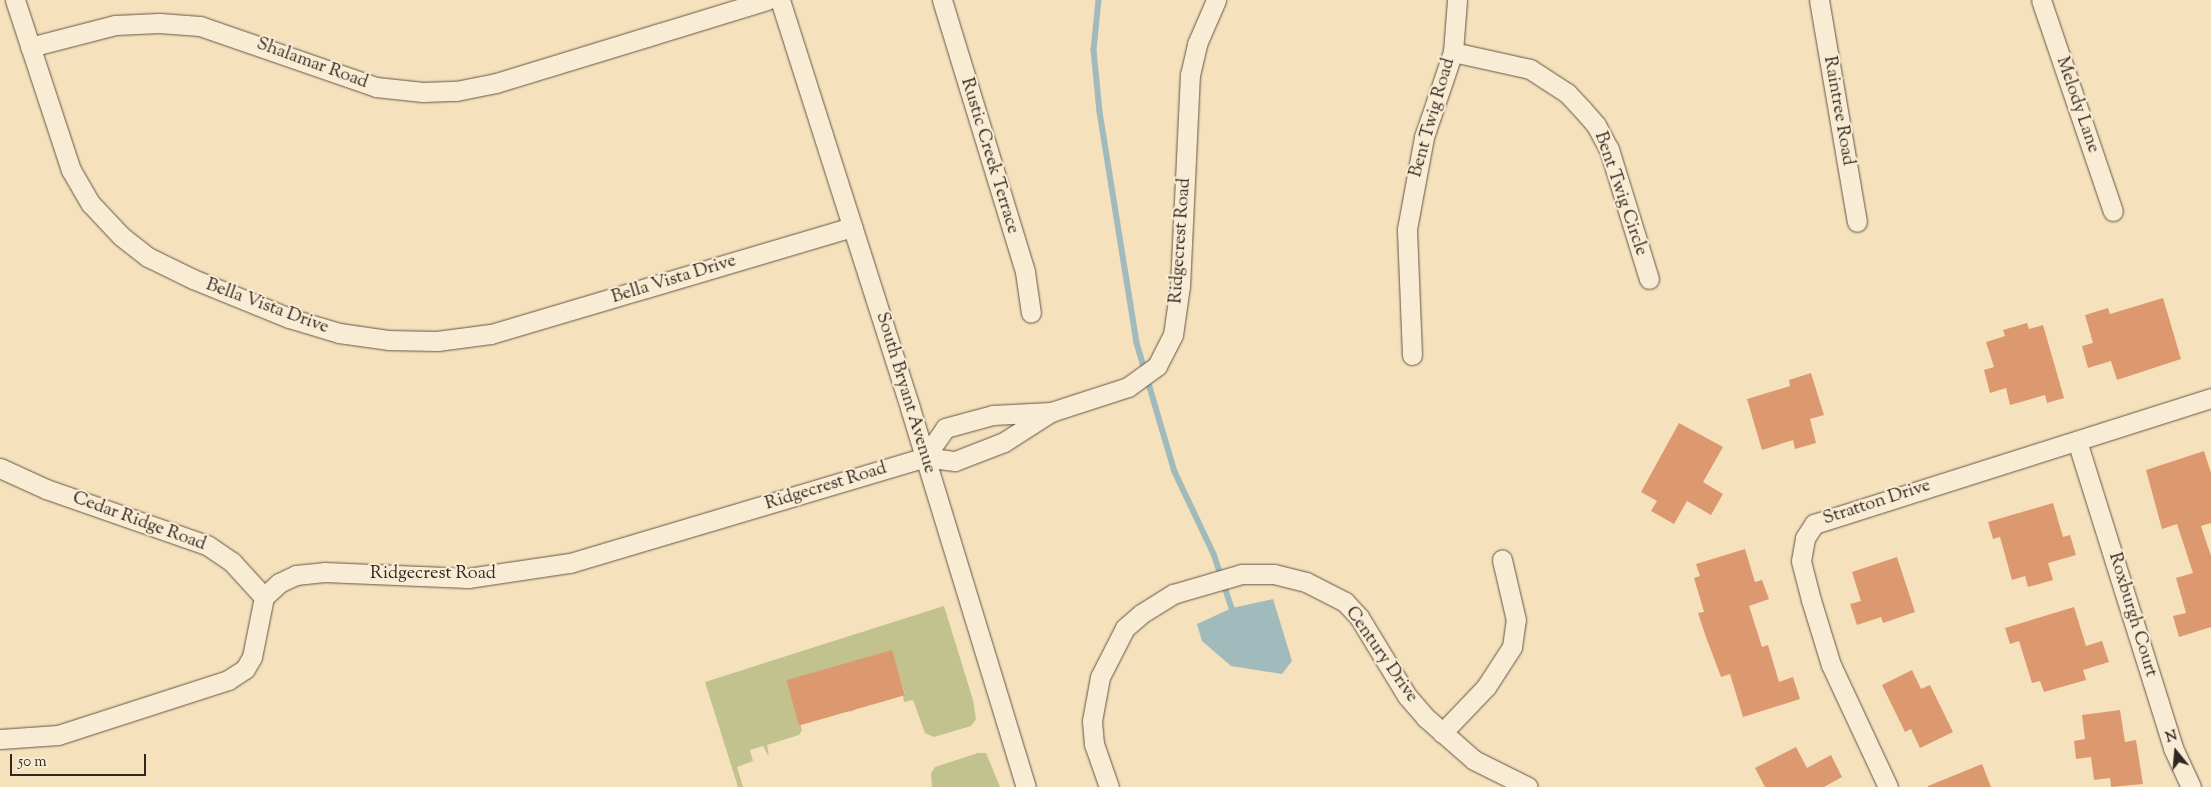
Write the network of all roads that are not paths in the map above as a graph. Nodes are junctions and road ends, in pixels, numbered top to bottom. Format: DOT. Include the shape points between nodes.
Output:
graph roads {
  1 [pos="15,0"];
  2 [pos="767,0"];
  3 [pos="780,0"];
  4 [pos="942,0"];
  5 [pos="1216,0"];
  6 [pos="1457,0"];
  7 [pos="1819,0"];
  8 [pos="2041,0"];
  9 [pos="30,46"];
  10 [pos="1453,52"];
  11 [pos="2113,211"];
  12 [pos="1857,222"];
  13 [pos="852,227"];
  14 [pos="1649,280"];
  15 [pos="1031,313"];
  16 [pos="1412,355"];
  17 [pos="2211,398"];
  18 [pos="1052,412"];
  19 [pos="2077,441"];
  20 [pos="925,457"];
  21 [pos="0,468"];
  22 [pos="1502,560"];
  23 [pos="264,597"];
  24 [pos="1442,733"];
  25 [pos="0,739"];
  26 [pos="1026,787"];
  27 [pos="1109,787"];
  28 [pos="1528,787"];
  29 [pos="1888,787"];
  30 [pos="2191,787"];
  1 -- 9 [label="street, Bella Vista Drive"];
  2 -- 9 [label="street, Shalamar Road" via="496,83 456,91 423,92 376,87 200,26 159,23 115,25"];
  3 -- 13 [label="street, South Bryant Avenue"];
  4 -- 15 [label="street, Rustic Creek Terrace" via="1025,272"];
  5 -- 18 [label="street, Ridgecrest Road" via="1197,44 1190,75 1180,286 1173,335 1157,366 1128,387"];
  6 -- 10 [label="street, Bent Twig Road"];
  7 -- 12 [label="street, Raintree Road"];
  8 -- 11 [label="street, Melody Lane"];
  9 -- 13 [label="street, Bella Vista Drive" via="71,170 91,204 121,236 148,257 193,279 289,318 339,333 388,340 437,341 491,334"];
  10 -- 14 [label="street, Bent Twig Circle" via="1530,69 1567,93 1596,125 1609,149"];
  10 -- 16 [label="street, Bent Twig Road" via="1424,137 1412,196 1407,238"];
  13 -- 20 [label="street, South Bryant Avenue"];
  17 -- 19 [label="street, Stratton Drive"];
  18 -- 20 [label="street, Ridgecrest Road" via="983,452 955,460"];
  18 -- 20 [label="street, Ridgecrest Road" via="993,415 945,428"];
  19 -- 29 [label="street, Stratton Drive" via="1832,516 1814,524 1805,538 1801,561 1831,665"];
  19 -- 30 [label="street, Roxburgh Court" via="2174,748"];
  20 -- 23 [label="street, Ridgecrest Road" via="570,563 468,578 324,572 296,575 279,582"];
  20 -- 26 [label="street, South Bryant Avenue"];
  21 -- 23 [label="street, Cedar Ridge Road" via="46,489 207,545 232,562"];
  22 -- 24 [label="street" via="1516,620 1512,647 1486,687"];
  23 -- 25 [label="street" via="252,657 245,669 228,680 58,735"];
  24 -- 27 [label="street, Century Drive" via="1407,696 1359,617 1345,602 1306,582 1274,574 1242,574 1210,581 1157,602 1126,628 1112,650 1095,695 1092,721 1094,744"];
  24 -- 28 [label="street, Century Drive" via="1486,768"];
}
